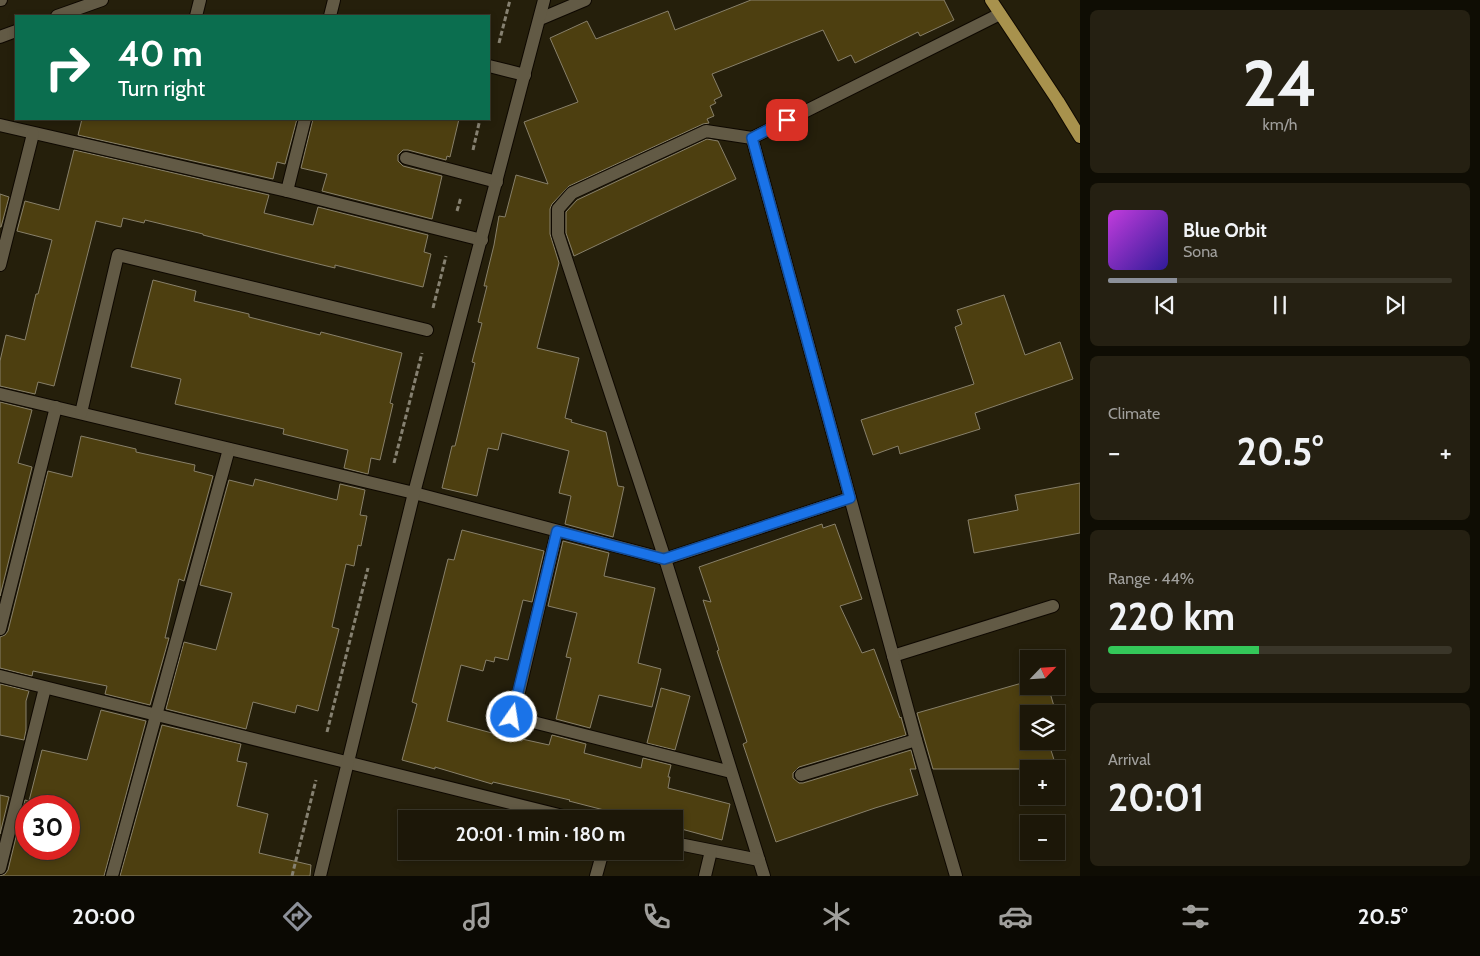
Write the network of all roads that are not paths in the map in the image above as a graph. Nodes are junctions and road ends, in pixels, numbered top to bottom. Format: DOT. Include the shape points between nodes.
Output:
graph roads {
  1 [pos="102,0"];
  2 [pos="200,0"];
  3 [pos="334,0"];
  4 [pos="544,0"];
  5 [pos="585,0"];
  6 [pos="991,0"];
  7 [pos="1000,14"];
  8 [pos="60,15"];
  9 [pos="196,15"];
  10 [pos="330,15"];
  11 [pos="540,19"];
  12 [pos="15,31"];
  13 [pos="0,37"];
  14 [pos="490,66"];
  15 [pos="525,75"];
  16 [pos="305,120"];
  17 [pos="0,125"];
  18 [pos="33,134"];
  19 [pos="1080,137"];
  20 [pos="752,138"];
  21 [pos="406,158"];
  22 [pos="497,182"];
  23 [pos="287,191"];
  24 [pos="482,240"];
  25 [pos="0,265"];
  26 [pos="427,330"];
  27 [pos="0,394"];
  28 [pos="56,407"];
  29 [pos="81,413"];
  30 [pos="229,448"];
  31 [pos="414,493"];
  32 [pos="850,498"];
  33 [pos="557,531"];
  34 [pos="664,559"];
  35 [pos="1053,606"];
  36 [pos="0,629"];
  37 [pos="893,656"];
  38 [pos="0,676"];
  39 [pos="45,688"];
  40 [pos="156,716"];
  41 [pos="916,740"];
  42 [pos="347,764"];
  43 [pos="731,772"];
  44 [pos="801,775"];
  45 [pos="538,810"];
  46 [pos="683,844"];
  47 [pos="711,851"];
  48 [pos="600,860"];
  49 [pos="758,860"];
  50 [pos="0,868"];
  51 [pos="112,876"];
  52 [pos="320,876"];
  53 [pos="596,876"];
  54 [pos="705,876"];
  55 [pos="764,876"];
  56 [pos="956,876"];
  1 -- 8 [label="street"];
  2 -- 9 [label="street"];
  3 -- 10 [label="street"];
  4 -- 11 [label="street"];
  5 -- 11 [label="street"];
  6 -- 7 [label="main road"];
  7 -- 19 [label="main road"];
  7 -- 20 [label="street"];
  11 -- 15 [label="street"];
  12 -- 13 [label="street"];
  14 -- 15 [label="street"];
  15 -- 22 [label="street"];
  16 -- 23 [label="street"];
  17 -- 18 [label="street"];
  18 -- 23 [label="street"];
  18 -- 25 [label="street"];
  20 -- 32 [label="street"];
  20 -- 34 [label="street" via="706,131 572,193 558,209 558,234"];
  21 -- 22 [label="street"];
  22 -- 24 [label="street"];
  23 -- 24 [label="street"];
  24 -- 31 [label="street"];
  26 -- 29 [label="street" via="118,255"];
  27 -- 28 [label="street"];
  28 -- 29 [label="street"];
  28 -- 36 [label="street"];
  29 -- 30 [label="street"];
  30 -- 31 [label="street"];
  30 -- 40 [label="street"];
  31 -- 33 [label="street"];
  31 -- 42 [label="street"];
  32 -- 34 [label="street"];
  32 -- 37 [label="street"];
  33 -- 34 [label="street"];
  33 -- 43 [label="street" via="512,717"];
  34 -- 43 [label="street"];
  35 -- 37 [label="street"];
  37 -- 41 [label="street"];
  38 -- 39 [label="street"];
  39 -- 40 [label="street"];
  39 -- 50 [label="street"];
  40 -- 42 [label="street"];
  40 -- 51 [label="street"];
  41 -- 44 [label="street"];
  41 -- 56 [label="street"];
  42 -- 45 [label="street"];
  42 -- 52 [label="street"];
  43 -- 49 [label="street"];
  46 -- 47 [label="street"];
  47 -- 49 [label="street"];
  47 -- 54 [label="street"];
  48 -- 53 [label="street"];
  49 -- 55 [label="street"];
}
